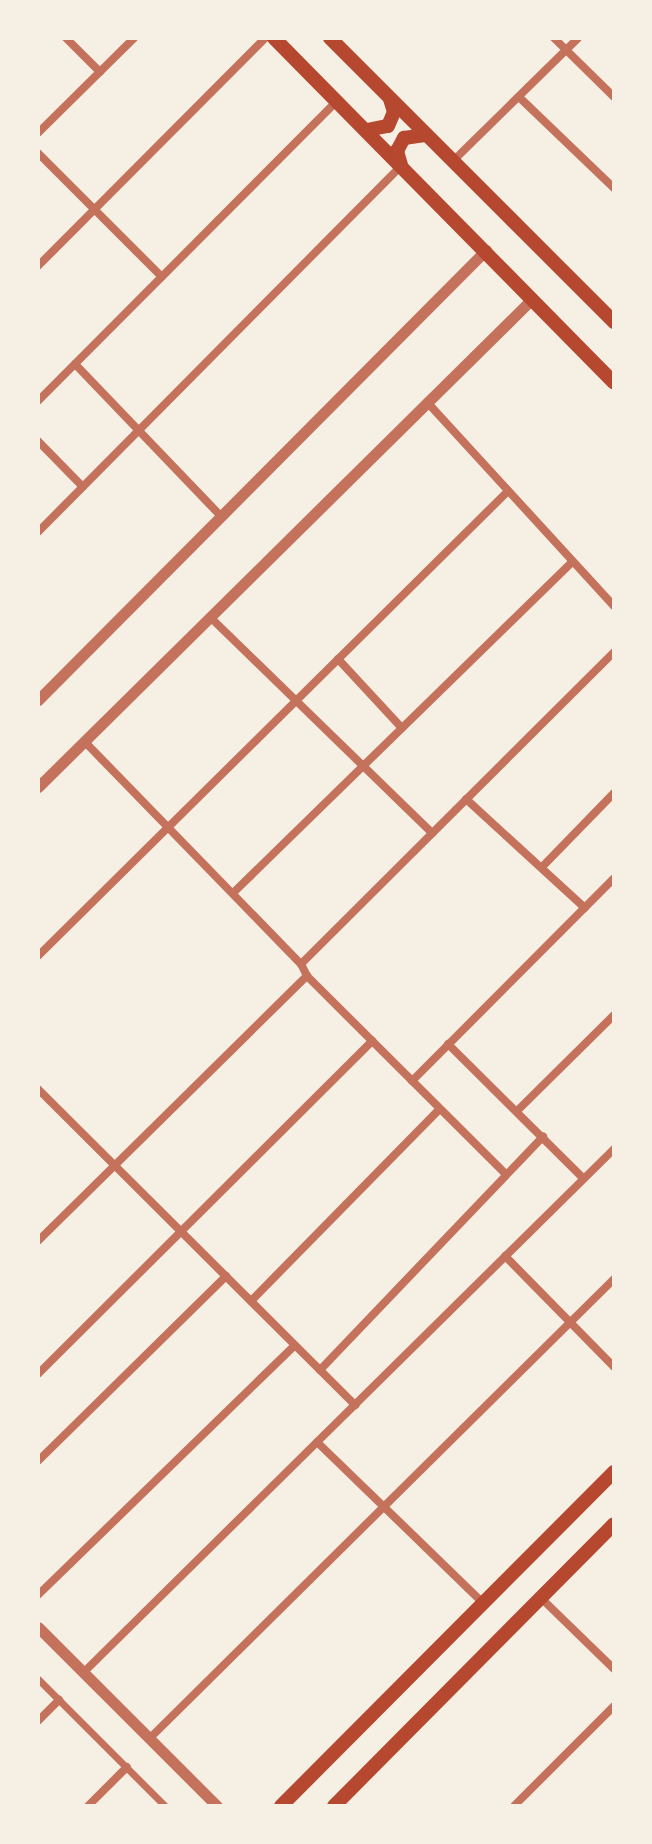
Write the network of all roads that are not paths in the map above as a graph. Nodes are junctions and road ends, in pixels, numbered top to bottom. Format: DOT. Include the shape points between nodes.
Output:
graph roads {
  1 [pos="66,38"];
  2 [pos="134,38"];
  3 [pos="265,38"];
  4 [pos="274,38"];
  5 [pos="330,38"];
  6 [pos="554,38"];
  7 [pos="578,38"];
  8 [pos="567,50"];
  9 [pos="100,72"];
  10 [pos="519,97"];
  11 [pos="614,97"];
  12 [pos="390,98"];
  13 [pos="337,101"];
  14 [pos="367,130"];
  15 [pos="38,133"];
  16 [pos="425,135"];
  17 [pos="38,153"];
  18 [pos="453,161"];
  19 [pos="401,165"];
  20 [pos="614,188"];
  21 [pos="95,209"];
  22 [pos="486,250"];
  23 [pos="38,266"];
  24 [pos="162,277"];
  25 [pos="530,301"];
  26 [pos="614,322"];
  27 [pos="75,364"];
  28 [pos="614,383"];
  29 [pos="38,401"];
  30 [pos="427,402"];
  31 [pos="140,431"];
  32 [pos="38,441"];
  33 [pos="83,487"];
  34 [pos="506,493"];
  35 [pos="221,516"];
  36 [pos="38,532"];
  37 [pos="572,562"];
  38 [pos="614,606"];
  39 [pos="210,617"];
  40 [pos="614,652"];
  41 [pos="338,659"];
  42 [pos="38,700"];
  43 [pos="296,701"];
  44 [pos="402,728"];
  45 [pos="84,741"];
  46 [pos="363,766"];
  47 [pos="38,787"];
  48 [pos="614,793"];
  49 [pos="466,799"];
  50 [pos="168,827"];
  51 [pos="432,833"];
  52 [pos="543,866"];
  53 [pos="614,878"];
  54 [pos="233,893"];
  55 [pos="585,908"];
  56 [pos="38,956"];
  57 [pos="301,964"];
  58 [pos="307,976"];
  59 [pos="614,1015"];
  60 [pos="372,1041"];
  61 [pos="448,1044"];
  62 [pos="412,1081"];
  63 [pos="39,1091"];
  64 [pos="440,1109"];
  65 [pos="517,1111"];
  66 [pos="543,1137"];
  67 [pos="614,1149"];
  68 [pos="115,1166"];
  69 [pos="506,1174"];
  70 [pos="583,1178"];
  71 [pos="181,1232"];
  72 [pos="38,1241"];
  73 [pos="505,1256"];
  74 [pos="226,1276"];
  75 [pos="614,1279"];
  76 [pos="251,1301"];
  77 [pos="570,1322"];
  78 [pos="293,1347"];
  79 [pos="614,1367"];
  80 [pos="320,1370"];
  81 [pos="38,1374"];
  82 [pos="355,1405"];
  83 [pos="317,1442"];
  84 [pos="38,1461"];
  85 [pos="614,1472"];
  86 [pos="385,1506"];
  87 [pos="614,1524"];
  88 [pos="38,1595"];
  89 [pos="541,1598"];
  90 [pos="483,1603"];
  91 [pos="38,1627"];
  92 [pos="614,1669"];
  93 [pos="83,1673"];
  94 [pos="38,1679"];
  95 [pos="59,1700"];
  96 [pos="614,1706"];
  97 [pos="38,1721"];
  98 [pos="150,1738"];
  99 [pos="127,1767"];
  100 [pos="88,1806"];
  101 [pos="165,1806"];
  102 [pos="217,1806"];
  103 [pos="281,1806"];
  104 [pos="334,1806"];
  105 [pos="514,1806"];
  1 -- 9 [label="street"];
  2 -- 9 [label="street"];
  3 -- 21 [label="street"];
  4 -- 13 [label="main road"];
  5 -- 12 [label="main road"];
  6 -- 8 [label="street"];
  7 -- 8 [label="street"];
  8 -- 10 [label="street"];
  8 -- 11 [label="street"];
  9 -- 15 [label="street"];
  10 -- 18 [label="street"];
  10 -- 20 [label="street"];
  12 -- 14 [label="main road" via="394,112 388,126"];
  12 -- 16 [label="main road"];
  13 -- 14 [label="main road"];
  13 -- 24 [label="street"];
  14 -- 19 [label="main road"];
  16 -- 18 [label="main road"];
  16 -- 19 [label="main road" via="404,138 397,151"];
  17 -- 21 [label="street"];
  18 -- 26 [label="main road"];
  19 -- 22 [label="main road"];
  19 -- 31 [label="street"];
  21 -- 23 [label="street"];
  21 -- 24 [label="street"];
  22 -- 25 [label="main road"];
  22 -- 35 [label="street"];
  24 -- 27 [label="street"];
  25 -- 28 [label="main road"];
  25 -- 30 [label="street"];
  27 -- 29 [label="street"];
  27 -- 31 [label="street"];
  30 -- 34 [label="street"];
  30 -- 39 [label="street"];
  31 -- 33 [label="street"];
  31 -- 35 [label="street"];
  32 -- 33 [label="street"];
  33 -- 36 [label="street"];
  34 -- 37 [label="street"];
  34 -- 41 [label="street"];
  35 -- 42 [label="street"];
  37 -- 38 [label="street"];
  37 -- 44 [label="street"];
  39 -- 43 [label="street"];
  39 -- 45 [label="street"];
  40 -- 49 [label="street"];
  41 -- 43 [label="street"];
  41 -- 44 [label="street"];
  43 -- 46 [label="street"];
  43 -- 50 [label="street"];
  44 -- 46 [label="street"];
  45 -- 47 [label="street"];
  45 -- 50 [label="street"];
  46 -- 51 [label="street"];
  46 -- 54 [label="street"];
  48 -- 52 [label="street"];
  49 -- 51 [label="street"];
  49 -- 52 [label="street"];
  50 -- 54 [label="street"];
  50 -- 56 [label="street"];
  51 -- 57 [label="street"];
  52 -- 55 [label="street"];
  53 -- 55 [label="street"];
  54 -- 57 [label="street"];
  55 -- 61 [label="street"];
  57 -- 58 [label="street"];
  58 -- 60 [label="street"];
  58 -- 68 [label="street"];
  59 -- 65 [label="street"];
  60 -- 62 [label="street"];
  60 -- 71 [label="street"];
  61 -- 62 [label="street"];
  61 -- 65 [label="street"];
  62 -- 64 [label="street"];
  63 -- 68 [label="street"];
  64 -- 69 [label="street"];
  64 -- 76 [label="street"];
  65 -- 66 [label="street"];
  66 -- 69 [label="street"];
  66 -- 70 [label="street"];
  67 -- 70 [label="street"];
  68 -- 71 [label="street"];
  68 -- 72 [label="street"];
  69 -- 80 [label="street"];
  70 -- 73 [label="street"];
  71 -- 74 [label="street"];
  71 -- 81 [label="street"];
  73 -- 77 [label="street"];
  73 -- 82 [label="street"];
  74 -- 76 [label="street"];
  74 -- 84 [label="street"];
  75 -- 77 [label="street"];
  76 -- 78 [label="street"];
  77 -- 79 [label="street"];
  77 -- 86 [label="street"];
  78 -- 80 [label="street"];
  78 -- 88 [label="street"];
  80 -- 82 [label="street"];
  82 -- 83 [label="street"];
  83 -- 86 [label="street"];
  83 -- 93 [label="street"];
  85 -- 90 [label="main road"];
  86 -- 90 [label="street"];
  86 -- 98 [label="street"];
  87 -- 89 [label="main road"];
  89 -- 92 [label="street"];
  89 -- 104 [label="main road"];
  90 -- 103 [label="main road"];
  91 -- 93 [label="street"];
  93 -- 98 [label="street"];
  94 -- 95 [label="street"];
  95 -- 97 [label="street"];
  95 -- 99 [label="street"];
  96 -- 105 [label="street"];
  98 -- 102 [label="street"];
  99 -- 100 [label="street"];
  99 -- 101 [label="street"];
}
